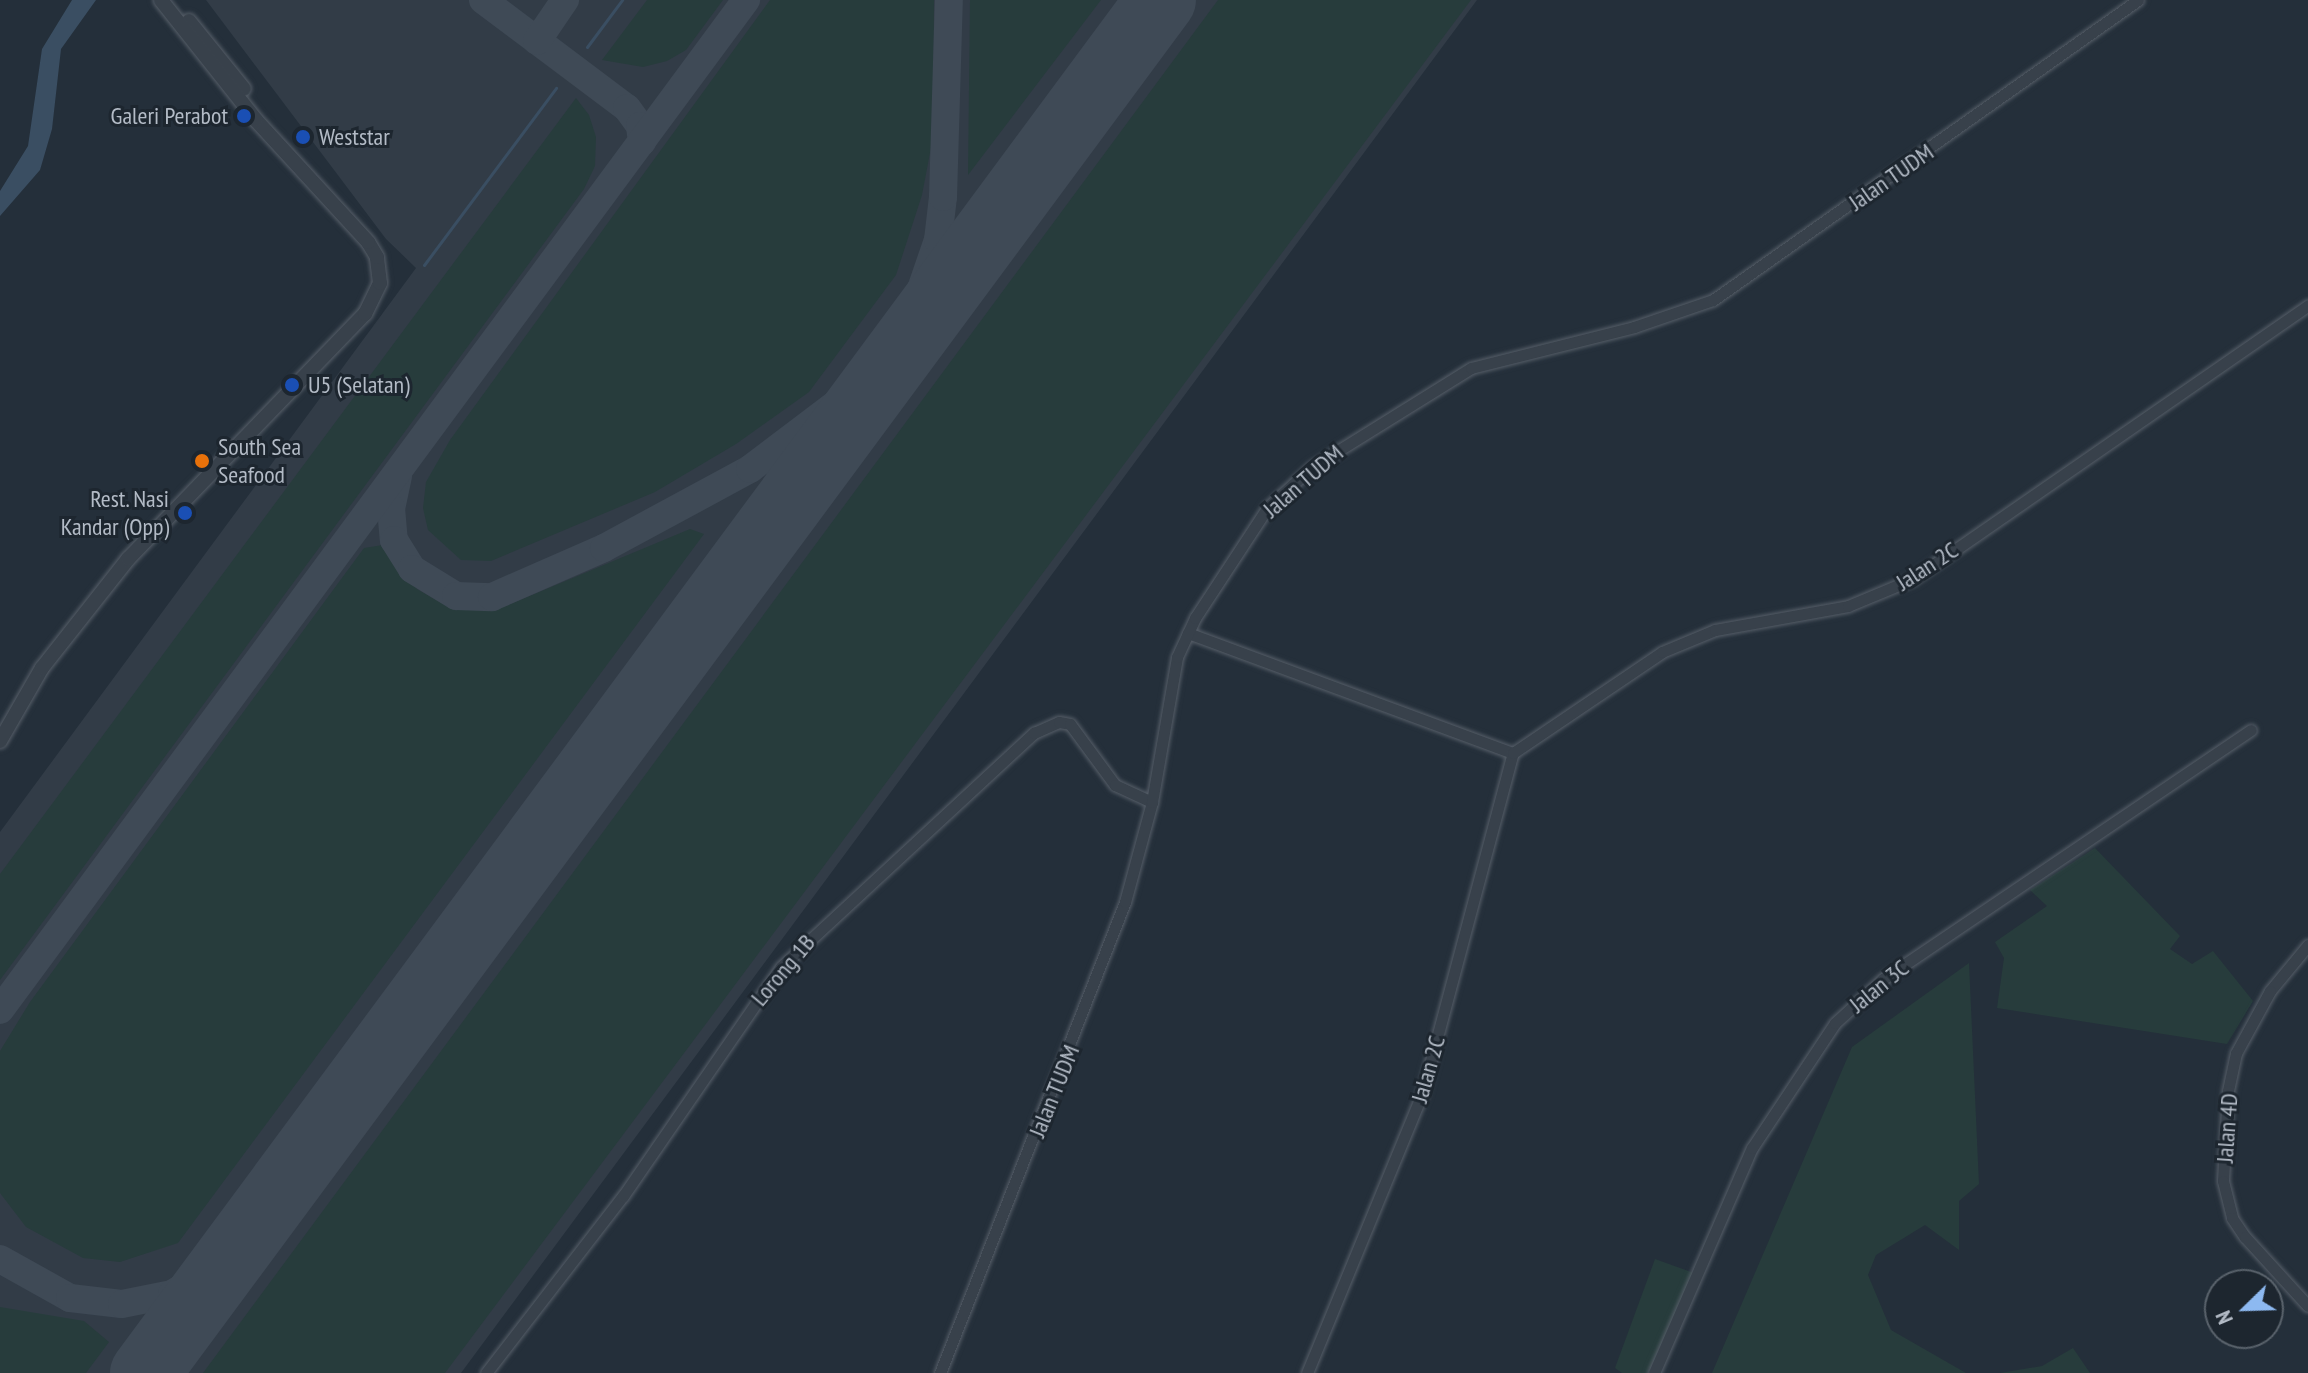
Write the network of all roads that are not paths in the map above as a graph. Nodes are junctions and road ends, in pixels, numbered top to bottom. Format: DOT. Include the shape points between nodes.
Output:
graph roads {
  1 [pos="161,0"];
  2 [pos="173,0"];
  3 [pos="2138,0"];
  4 [pos="284,149"];
  5 [pos="2308,305"];
  6 [pos="1188,633"];
  7 [pos="2251,730"];
  8 [pos="0,741"];
  9 [pos="1513,753"];
  10 [pos="1152,802"];
  11 [pos="2308,945"];
  12 [pos="2308,1306"];
  13 [pos="486,1373"];
  14 [pos="940,1373"];
  15 [pos="1307,1373"];
  16 [pos="1654,1373"];
  1 -- 4 [label="street"];
  2 -- 4 [label="street" via="264,115"];
  3 -- 6 [label="street, Jalan TUDM" via="1713,300 1634,327 1493,359 1392,413 1312,467 1268,507"];
  4 -- 8 [label="street" via="372,250 381,270 376,294 365,314 295,391 128,559 42,668"];
  5 -- 9 [label="street, Jalan 2C" via="1913,579 1848,606 1715,630 1662,652"];
  6 -- 9 [label="street"];
  6 -- 10 [label="street, Jalan TUDM" via="1177,657"];
  7 -- 16 [label="street, Jalan 3C" via="1883,979 1835,1023 1752,1148"];
  9 -- 15 [label="street, Jalan 2C" via="1422,1094"];
  10 -- 13 [label="street, Lorong 1B" via="1115,785 1070,724 1059,722 1034,733 781,967 623,1196"];
  10 -- 14 [label="street, Jalan TUDM" via="1089,1004"];
  11 -- 12 [label="street, Jalan 4D" via="2270,991 2236,1053 2228,1091 2223,1181 2232,1218"];
}
